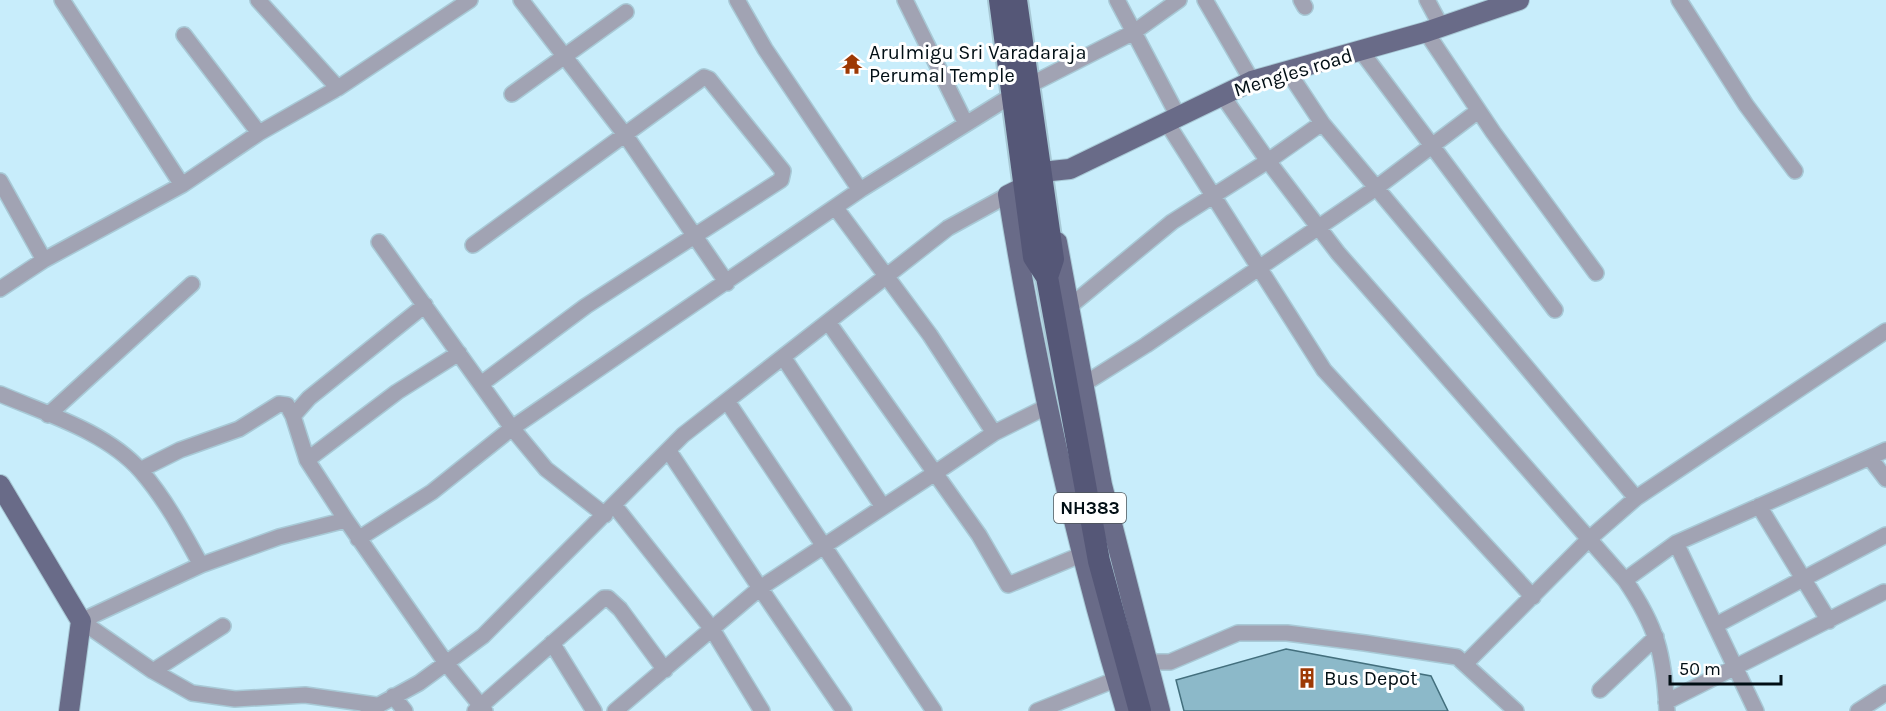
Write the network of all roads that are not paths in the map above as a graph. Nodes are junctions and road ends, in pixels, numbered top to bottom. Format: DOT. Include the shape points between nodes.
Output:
graph roads {
  1 [pos="62,0"];
  2 [pos="258,0"];
  3 [pos="470,0"];
  4 [pos="521,0"];
  5 [pos="737,0"];
  6 [pos="906,0"];
  7 [pos="1000,0"];
  8 [pos="1016,0"];
  9 [pos="1118,0"];
  10 [pos="1179,0"];
  11 [pos="1205,0"];
  12 [pos="1426,0"];
  13 [pos="1519,0"];
  14 [pos="1679,0"];
  15 [pos="626,12"];
  16 [pos="1433,29"];
  17 [pos="1134,33"];
  18 [pos="183,35"];
  19 [pos="1361,51"];
  20 [pos="563,56"];
  21 [pos="1287,70"];
  22 [pos="1252,81"];
  23 [pos="338,88"];
  24 [pos="1019,91"];
  25 [pos="512,94"];
  26 [pos="1222,95"];
  27 [pos="1478,111"];
  28 [pos="1173,120"];
  29 [pos="964,122"];
  30 [pos="1322,123"];
  31 [pos="259,133"];
  32 [pos="626,136"];
  33 [pos="1433,147"];
  34 [pos="1268,161"];
  35 [pos="1795,171"];
  36 [pos="0,181"];
  37 [pos="1032,182"];
  38 [pos="182,185"];
  39 [pos="1376,188"];
  40 [pos="860,190"];
  41 [pos="1212,195"];
  42 [pos="835,207"];
  43 [pos="1318,226"];
  44 [pos="695,234"];
  45 [pos="379,242"];
  46 [pos="473,245"];
  47 [pos="44,260"];
  48 [pos="1258,268"];
  49 [pos="1596,273"];
  50 [pos="885,278"];
  51 [pos="727,283"];
  52 [pos="192,284"];
  53 [pos="0,289"];
  54 [pos="1061,304"];
  55 [pos="425,305"];
  56 [pos="1555,310"];
  57 [pos="828,322"];
  58 [pos="1886,332"];
  59 [pos="459,352"];
  60 [pos="783,357"];
  61 [pos="481,384"];
  62 [pos="1084,384"];
  63 [pos="0,394"];
  64 [pos="727,401"];
  65 [pos="1048,406"];
  66 [pos="48,415"];
  67 [pos="293,416"];
  68 [pos="512,428"];
  69 [pos="994,433"];
  70 [pos="668,450"];
  71 [pos="1886,450"];
  72 [pos="1870,458"];
  73 [pos="307,460"];
  74 [pos="140,470"];
  75 [pos="935,473"];
  76 [pos="1886,479"];
  77 [pos="1,489"];
  78 [pos="1636,498"];
  79 [pos="1759,506"];
  80 [pos="883,507"];
  81 [pos="609,510"];
  82 [pos="346,520"];
  83 [pos="1886,535"];
  84 [pos="358,539"];
  85 [pos="1589,539"];
  86 [pos="1676,543"];
  87 [pos="823,545"];
  88 [pos="1083,554"];
  89 [pos="201,565"];
  90 [pos="1805,579"];
  91 [pos="1624,580"];
  92 [pos="760,588"];
  93 [pos="1884,592"];
  94 [pos="1533,597"];
  95 [pos="81,621"];
  96 [pos="1829,621"];
  97 [pos="1716,625"];
  98 [pos="223,626"];
  99 [pos="712,629"];
  100 [pos="1656,637"];
  101 [pos="552,643"];
  102 [pos="1144,657"];
  103 [pos="446,663"];
  104 [pos="1465,664"];
  105 [pos="1737,668"];
  106 [pos="665,670"];
  107 [pos="153,671"];
  108 [pos="1117,679"];
  109 [pos="1600,690"];
  110 [pos="1886,693"];
  111 [pos="393,696"];
  112 [pos="1667,707"];
  113 [pos="372,708"];
  114 [pos="481,709"];
  115 [pos="1509,709"];
  116 [pos="1863,710"];
  117 [pos="69,711"];
  118 [pos="405,711"];
  119 [pos="594,711"];
  120 [pos="615,711"];
  121 [pos="762,711"];
  122 [pos="844,711"];
  123 [pos="934,711"];
  124 [pos="1037,711"];
  125 [pos="1126,711"];
  126 [pos="1140,711"];
  127 [pos="1160,711"];
  128 [pos="1756,711"];
  1 -- 38 [label="street"];
  2 -- 23 [label="street"];
  3 -- 23 [label="street"];
  4 -- 20 [label="street"];
  5 -- 40 [label="street" via="765,49"];
  6 -- 29 [label="street"];
  7 -- 24 [label="highway"];
  8 -- 24 [label="highway"];
  9 -- 17 [label="street"];
  10 -- 17 [label="street"];
  11 -- 22 [label="street"];
  12 -- 16 [label="street"];
  13 -- 16 [label="main road, Mengles road"];
  14 -- 35 [label="street" via="1746,105"];
  15 -- 20 [label="street"];
  16 -- 19 [label="main road, Mengles road"];
  16 -- 27 [label="street"];
  17 -- 24 [label="street"];
  17 -- 28 [label="street"];
  18 -- 31 [label="street"];
  19 -- 21 [label="main road, Mengles road"];
  19 -- 33 [label="street"];
  20 -- 25 [label="street"];
  20 -- 32 [label="street"];
  21 -- 22 [label="main road, Mengles road"];
  21 -- 30 [label="street"];
  22 -- 26 [label="main road, Mengles road"];
  23 -- 31 [label="street"];
  24 -- 29 [label="street"];
  24 -- 37 [label="highway"];
  26 -- 28 [label="main road, Mengles road"];
  26 -- 34 [label="street"];
  27 -- 33 [label="street"];
  27 -- 49 [label="street"];
  28 -- 37 [label="main road, Mengles road" via="1070,169"];
  28 -- 41 [label="street"];
  29 -- 40 [label="street"];
  30 -- 34 [label="street"];
  30 -- 39 [label="street"];
  31 -- 38 [label="street"];
  32 -- 44 [label="street"];
  32 -- 44 [label="street" via="704,77 783,171 781,180"];
  32 -- 46 [label="street"];
  33 -- 39 [label="street"];
  33 -- 56 [label="street"];
  34 -- 41 [label="street"];
  34 -- 43 [label="street"];
  36 -- 47 [label="street"];
  37 -- 50 [label="street" via="948,228"];
  37 -- 54 [label="main road" via="1050,207"];
  37 -- 54 [label="highway" via="1034,256"];
  37 -- 65 [label="main road" via="1026,309"];
  38 -- 47 [label="street"];
  39 -- 43 [label="street"];
  39 -- 78 [label="street"];
  40 -- 42 [label="street"];
  41 -- 48 [label="street"];
  41 -- 54 [label="street"];
  42 -- 50 [label="street"];
  42 -- 51 [label="street"];
  43 -- 48 [label="street"];
  43 -- 85 [label="street"];
  44 -- 51 [label="street"];
  44 -- 61 [label="street" via="586,306"];
  45 -- 55 [label="street"];
  47 -- 53 [label="street"];
  48 -- 62 [label="street"];
  48 -- 94 [label="street" via="1324,370"];
  50 -- 57 [label="street"];
  50 -- 69 [label="street" via="930,335"];
  51 -- 68 [label="street"];
  52 -- 66 [label="street"];
  54 -- 62 [label="main road"];
  54 -- 126 [label="highway, NH383" via="1099,561"];
  55 -- 59 [label="street"];
  55 -- 67 [label="street" via="309,398"];
  57 -- 60 [label="street"];
  57 -- 75 [label="street"];
  58 -- 78 [label="street"];
  59 -- 61 [label="street"];
  59 -- 73 [label="street" via="397,392"];
  60 -- 64 [label="street"];
  60 -- 80 [label="street"];
  61 -- 68 [label="street"];
  62 -- 102 [label="main road" via="1102,485"];
  63 -- 66 [label="street"];
  64 -- 70 [label="street"];
  64 -- 87 [label="street"];
  65 -- 69 [label="street"];
  65 -- 88 [label="main road"];
  66 -- 74 [label="street" via="108,444"];
  67 -- 73 [label="street"];
  67 -- 74 [label="street" via="286,405 279,404 239,429 180,450"];
  68 -- 81 [label="street" via="546,469"];
  68 -- 84 [label="street" via="432,492"];
  69 -- 75 [label="street"];
  70 -- 81 [label="street"];
  70 -- 92 [label="street"];
  71 -- 72 [label="street"];
  72 -- 76 [label="street"];
  72 -- 79 [label="street"];
  73 -- 82 [label="street"];
  74 -- 89 [label="street" via="167,504"];
  75 -- 80 [label="street"];
  75 -- 88 [label="street" via="979,535 1008,585"];
  77 -- 95 [label="main road"];
  78 -- 85 [label="street"];
  79 -- 86 [label="street"];
  79 -- 90 [label="street"];
  80 -- 87 [label="street"];
  81 -- 99 [label="street"];
  81 -- 103 [label="street" via="483,636"];
  82 -- 84 [label="street"];
  82 -- 89 [label="street" via="279,537"];
  83 -- 90 [label="street"];
  84 -- 103 [label="street"];
  85 -- 91 [label="street"];
  85 -- 94 [label="street"];
  86 -- 91 [label="street"];
  86 -- 97 [label="street"];
  87 -- 92 [label="street"];
  87 -- 123 [label="street"];
  88 -- 108 [label="main road"];
  89 -- 95 [label="street"];
  90 -- 96 [label="street"];
  90 -- 97 [label="street"];
  91 -- 100 [label="street" via="1646,611"];
  92 -- 99 [label="street"];
  92 -- 122 [label="street"];
  93 -- 96 [label="street"];
  94 -- 104 [label="street"];
  95 -- 107 [label="street"];
  95 -- 117 [label="main road"];
  96 -- 105 [label="street"];
  97 -- 105 [label="street"];
  98 -- 107 [label="street"];
  99 -- 106 [label="street"];
  99 -- 121 [label="street"];
  100 -- 109 [label="street"];
  100 -- 112 [label="street" via="1665,667"];
  101 -- 106 [label="street" via="594,604 608,598"];
  101 -- 114 [label="street"];
  101 -- 119 [label="street"];
  102 -- 104 [label="street" via="1170,662 1238,633 1287,633 1456,657"];
  102 -- 127 [label="main road"];
  103 -- 111 [label="street"];
  103 -- 114 [label="street"];
  104 -- 115 [label="street"];
  105 -- 112 [label="street"];
  105 -- 128 [label="street"];
  106 -- 120 [label="street"];
  107 -- 113 [label="street" via="192,693 235,699 305,695"];
  108 -- 124 [label="street"];
  108 -- 125 [label="main road"];
  110 -- 116 [label="street"];
  111 -- 113 [label="street"];
  111 -- 118 [label="street"];
}
